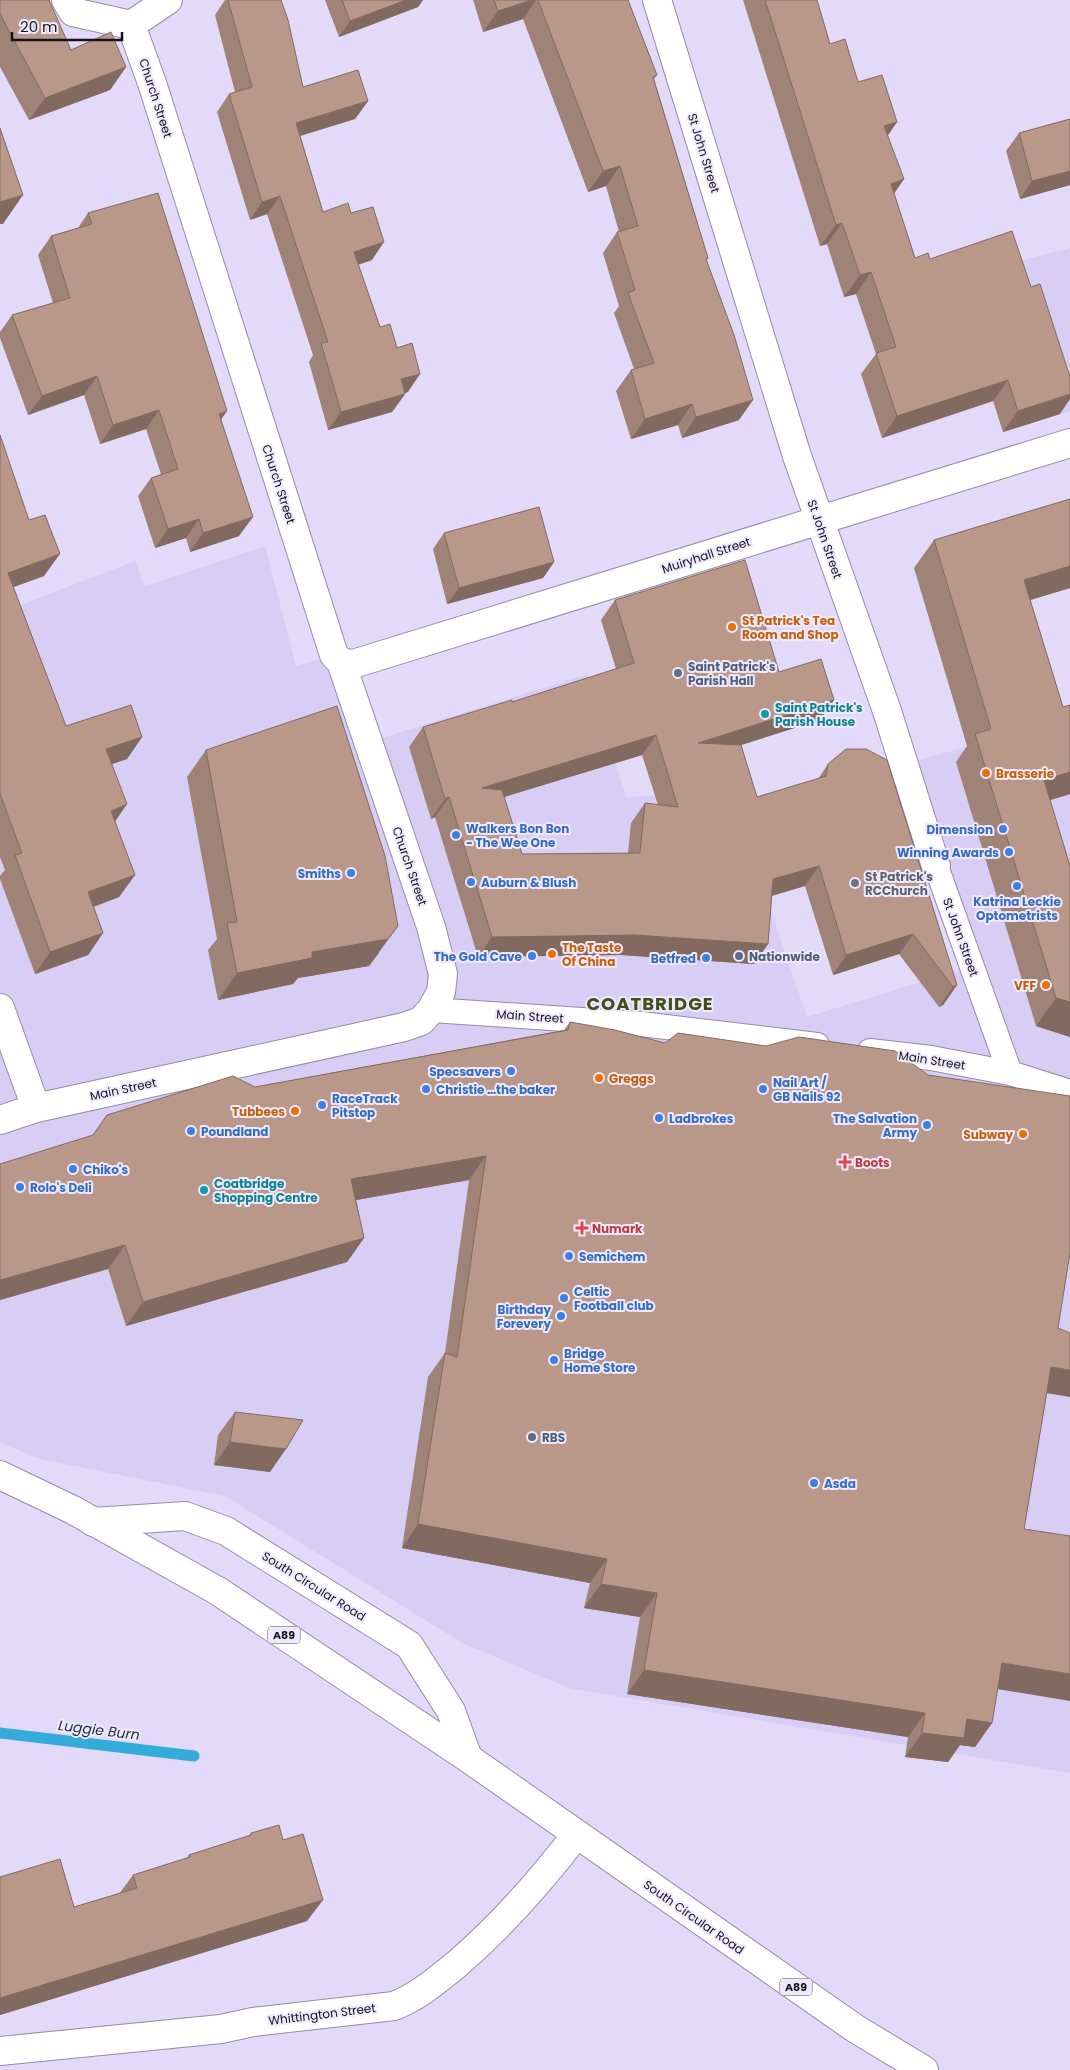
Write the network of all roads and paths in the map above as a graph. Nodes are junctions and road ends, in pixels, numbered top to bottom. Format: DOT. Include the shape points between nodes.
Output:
graph roads {
  1 [pos="66,0"];
  2 [pos="168,0"];
  3 [pos="656,0"];
  4 [pos="131,24"];
  5 [pos="1070,443"];
  6 [pos="818,519"];
  7 [pos="341,662"];
  8 [pos="936,866"];
  9 [pos="0,1008"];
  10 [pos="431,1010"];
  11 [pos="1010,1073"];
  12 [pos="1070,1092"];
  13 [pos="36,1108"];
  14 [pos="0,1120"];
  15 [pos="0,1475"];
  16 [pos="93,1522"];
  17 [pos="468,1758"];
  18 [pos="576,1835"];
  19 [pos="0,2051"];
  20 [pos="924,2070"];
  1 -- 4 [label="street" via="73,12"];
  2 -- 4 [label="street"];
  3 -- 6 [label="street, St John Street"];
  4 -- 7 [label="street, Church Street" via="334,655"];
  5 -- 6 [label="street, Muiryhall Street"];
  6 -- 7 [label="street, Muiryhall Street" via="353,664"];
  6 -- 8 [label="street, St John Street" via="887,711"];
  7 -- 10 [label="street, Church Street" via="431,927 443,974 441,992"];
  8 -- 11 [label="street, St John Street"];
  9 -- 13 [label="street"];
  10 -- 11 [label="street, Main Street" via="641,1024 931,1058"];
  10 -- 13 [label="street, Main Street" via="421,1021 404,1027"];
  11 -- 12 [label="street, Main Street"];
  13 -- 14 [label="street, Main Street"];
  15 -- 16 [label="street, South Circular Road / A89"];
  16 -- 17 [label="street, South Circular Road / A89" via="218,1590"];
  16 -- 17 [label="street, South Circular Road" via="185,1516 226,1531 409,1645 451,1711"];
  17 -- 18 [label="street, South Circular Road / A89"];
  18 -- 19 [label="street, Whittington Street" via="502,1923 413,1999 394,2006 254,2022 221,2029"];
  18 -- 20 [label="street, South Circular Road / A89" via="856,2029"];
}
